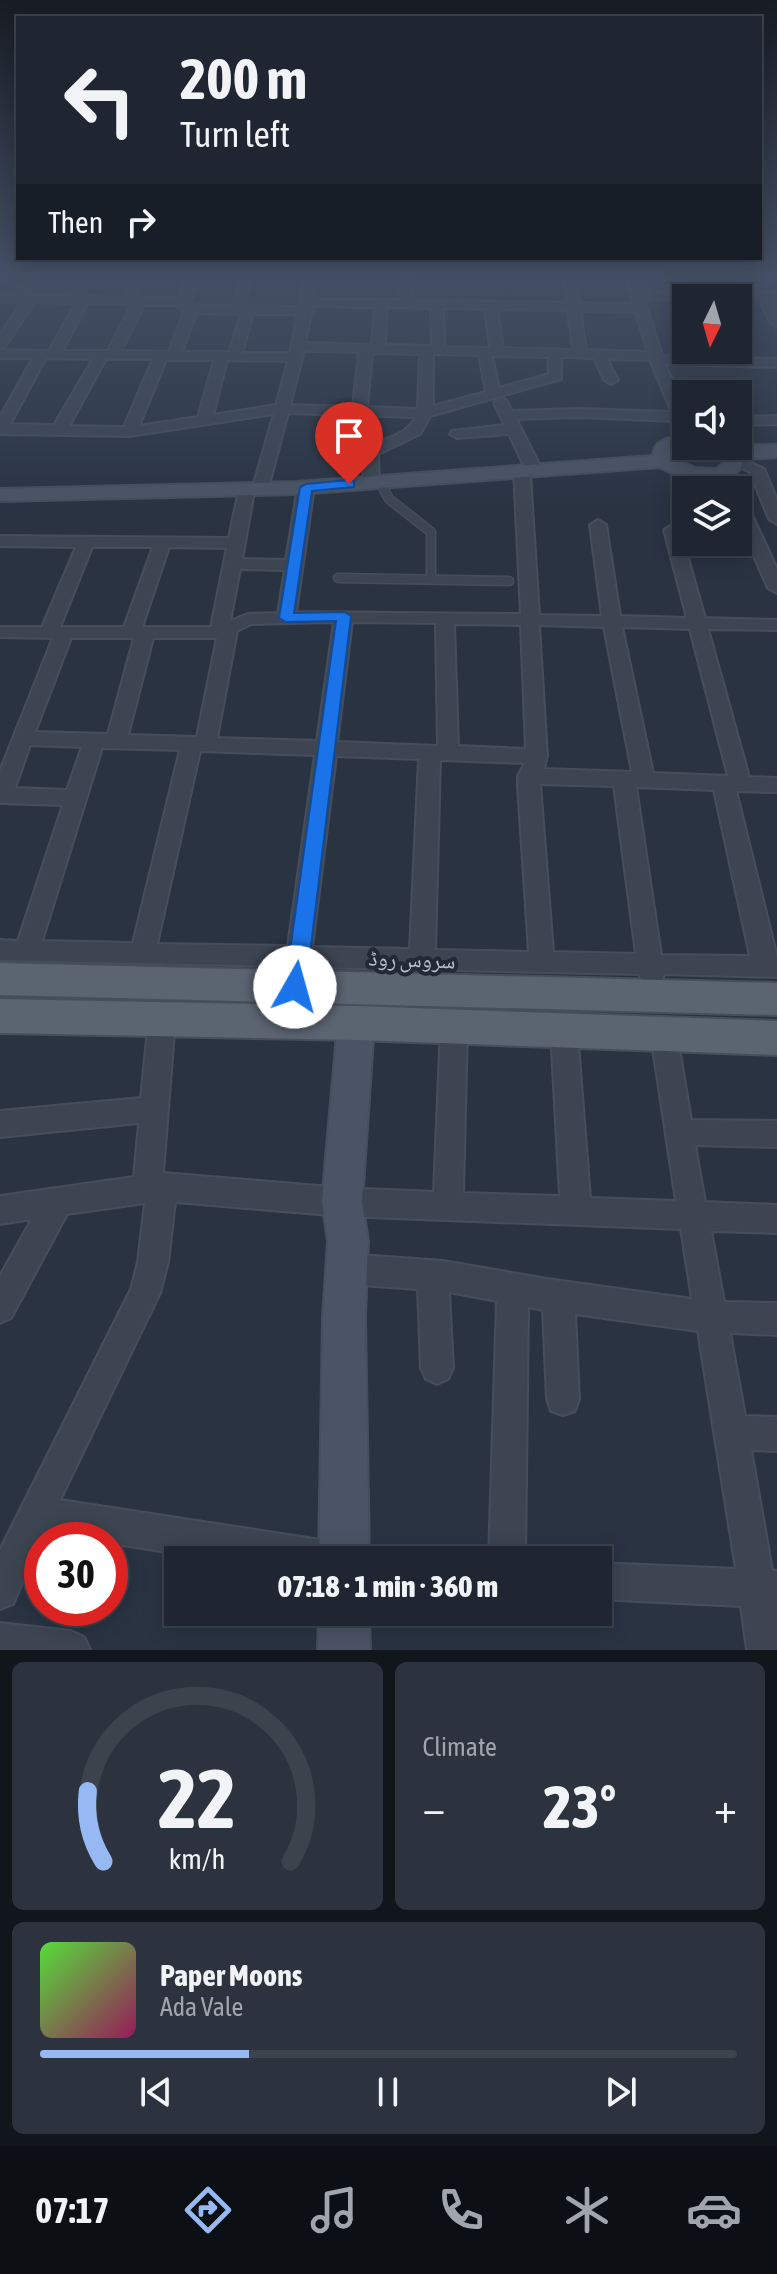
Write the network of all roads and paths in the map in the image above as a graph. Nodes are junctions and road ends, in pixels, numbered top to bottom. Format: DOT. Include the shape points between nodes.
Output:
graph roads {
  1 [pos="229,353"];
  2 [pos="284,353"];
  3 [pos="298,353"];
  4 [pos="371,353"];
  5 [pos="432,353"];
  6 [pos="491,353"];
  7 [pos="554,353"];
  8 [pos="654,353"];
  9 [pos="0,354"];
  10 [pos="580,354"];
  11 [pos="47,355"];
  12 [pos="107,355"];
  13 [pos="167,355"];
  14 [pos="599,355"];
  15 [pos="228,357"];
  16 [pos="672,357"];
  17 [pos="656,358"];
  18 [pos="752,360"];
  19 [pos="776,363"];
  20 [pos="611,380"];
  21 [pos="777,381"];
  22 [pos="495,394"];
  23 [pos="672,394"];
  24 [pos="280,409"];
  25 [pos="752,409"];
  26 [pos="777,409"];
  27 [pos="360,411"];
  28 [pos="425,413"];
  29 [pos="672,420"];
  30 [pos="777,420"];
  31 [pos="204,421"];
  32 [pos="752,421"];
  33 [pos="511,422"];
  34 [pos="0,429"];
  35 [pos="59,430"];
  36 [pos="129,432"];
  37 [pos="457,434"];
  38 [pos="672,443"];
  39 [pos="777,444"];
  40 [pos="777,451"];
  41 [pos="664,461"];
  42 [pos="731,461"];
  43 [pos="528,470"];
  44 [pos="376,482"];
  45 [pos="306,487"];
  46 [pos="254,490"];
  47 [pos="0,495"];
  48 [pos="777,519"];
  49 [pos="598,525"];
  50 [pos="752,533"];
  51 [pos="5,541"];
  52 [pos="86,542"];
  53 [pos="163,542"];
  54 [pos="236,543"];
  55 [pos="679,556"];
  56 [pos="0,559"];
  57 [pos="232,564"];
  58 [pos="294,565"];
  59 [pos="338,578"];
  60 [pos="431,579"];
  61 [pos="509,581"];
  62 [pos="777,588"];
  63 [pos="344,616"];
  64 [pos="286,618"];
  65 [pos="445,618"];
  66 [pos="529,619"];
  67 [pos="612,621"];
  68 [pos="698,623"];
  69 [pos="777,625"];
  70 [pos="223,631"];
  71 [pos="0,632"];
  72 [pos="56,633"];
  73 [pos="138,633"];
  74 [pos="22,738"];
  75 [pos="105,740"];
  76 [pos="199,744"];
  77 [pos="328,748"];
  78 [pos="439,752"];
  79 [pos="533,766"];
  80 [pos="634,781"];
  81 [pos="732,785"];
  82 [pos="777,785"];
  83 [pos="1,795"];
  84 [pos="76,798"];
  85 [pos="0,950"];
  86 [pos="27,951"];
  87 [pos="143,952"];
  88 [pos="422,960"];
  89 [pos="542,963"];
  90 [pos="297,971"];
  91 [pos="773,978"];
  92 [pos="0,979"];
  93 [pos="653,980"];
  94 [pos="0,1016"];
  95 [pos="162,1019"];
  96 [pos="356,1023"];
  97 [pos="454,1027"];
  98 [pos="564,1031"];
  99 [pos="664,1035"];
  100 [pos="777,1038"];
  101 [pos="154,1109"];
  102 [pos="0,1124"];
  103 [pos="678,1132"];
  104 [pos="777,1134"];
  105 [pos="154,1188"];
  106 [pos="58,1202"];
  107 [pos="342,1202"];
  108 [pos="448,1204"];
  109 [pos="0,1210"];
  110 [pos="576,1213"];
  111 [pos="694,1218"];
  112 [pos="777,1219"];
  113 [pos="346,1269"];
  114 [pos="433,1276"];
  115 [pos="513,1289"];
  116 [pos="558,1297"];
  117 [pos="0,1307"];
  118 [pos="712,1317"];
  119 [pos="777,1319"];
  120 [pos="437,1368"];
  121 [pos="563,1399"];
  122 [pos="732,1432"];
  123 [pos="777,1434"];
  124 [pos="35,1514"];
  125 [pos="243,1546"];
  126 [pos="344,1546"];
  127 [pos="507,1546"];
  128 [pos="612,1582"];
  129 [pos="767,1589"];
  130 [pos="0,1591"];
  131 [pos="344,1626"];
  132 [pos="0,1642"];
  133 [pos="71,1650"];
  134 [pos="344,1650"];
  135 [pos="766,1650"];
  1 -- 15 [label="street"];
  2 -- 15 [label="street"];
  3 -- 24 [label="street"];
  4 -- 27 [label="street"];
  5 -- 28 [label="street"];
  6 -- 22 [label="street"];
  7 -- 10 [label="street"];
  7 -- 22 [label="street" via="556,376"];
  8 -- 17 [label="street"];
  9 -- 11 [label="street"];
  10 -- 14 [label="street"];
  11 -- 12 [label="street"];
  11 -- 34 [label="street"];
  12 -- 13 [label="street"];
  12 -- 35 [label="street"];
  13 -- 15 [label="street"];
  13 -- 36 [label="street"];
  14 -- 17 [label="street"];
  14 -- 20 [label="street"];
  15 -- 31 [label="street"];
  16 -- 17 [label="street"];
  17 -- 23 [label="street"];
  18 -- 19 [label="street"];
  19 -- 21 [label="street"];
  22 -- 28 [label="street"];
  22 -- 33 [label="street"];
  24 -- 27 [label="street"];
  24 -- 31 [label="street"];
  24 -- 46 [label="street"];
  25 -- 26 [label="street"];
  27 -- 28 [label="street"];
  28 -- 44 [label="street" via="420,429 371,453 368,465"];
  29 -- 33 [label="street" via="578,413"];
  30 -- 32 [label="street"];
  31 -- 36 [label="street"];
  33 -- 37 [label="street"];
  33 -- 43 [label="street"];
  34 -- 35 [label="street"];
  35 -- 36 [label="street"];
  38 -- 41 [label="street" via="662,451"];
  39 -- 42 [label="street"];
  40 -- 42 [label="street"];
  41 -- 42 [label="street" via="691,474"];
  41 -- 43 [label="street"];
  42 -- 48 [label="street" via="756,469"];
  43 -- 44 [label="street"];
  43 -- 66 [label="street"];
  44 -- 45 [label="street"];
  44 -- 60 [label="lane" via="431,532"];
  45 -- 46 [label="street"];
  45 -- 58 [label="street"];
  46 -- 47 [label="street"];
  46 -- 54 [label="street"];
  49 -- 67 [label="street"];
  50 -- 62 [label="street"];
  51 -- 52 [label="street"];
  51 -- 56 [label="street"];
  52 -- 53 [label="street"];
  52 -- 72 [label="street"];
  53 -- 54 [label="street"];
  53 -- 73 [label="street"];
  54 -- 57 [label="street"];
  55 -- 68 [label="street"];
  57 -- 58 [label="street"];
  57 -- 70 [label="street"];
  58 -- 64 [label="street"];
  59 -- 60 [label="lane"];
  60 -- 61 [label="lane"];
  63 -- 64 [label="street"];
  63 -- 65 [label="street"];
  63 -- 77 [label="street"];
  64 -- 70 [label="street" via="248,619"];
  65 -- 66 [label="street"];
  65 -- 78 [label="street"];
  66 -- 67 [label="street"];
  66 -- 79 [label="street"];
  67 -- 68 [label="street"];
  67 -- 80 [label="street"];
  68 -- 69 [label="street"];
  68 -- 81 [label="street"];
  70 -- 73 [label="street"];
  70 -- 76 [label="street"];
  71 -- 72 [label="street"];
  72 -- 73 [label="street"];
  72 -- 74 [label="street"];
  73 -- 75 [label="street"];
  74 -- 75 [label="street"];
  74 -- 83 [label="street"];
  75 -- 76 [label="street"];
  75 -- 84 [label="street"];
  76 -- 77 [label="street"];
  76 -- 87 [label="street"];
  77 -- 78 [label="street"];
  77 -- 90 [label="street"];
  78 -- 79 [label="street"];
  78 -- 88 [label="street"];
  79 -- 80 [label="street"];
  79 -- 89 [label="street"];
  80 -- 81 [label="street"];
  80 -- 93 [label="street"];
  81 -- 82 [label="street"];
  81 -- 91 [label="street"];
  83 -- 84 [label="street"];
  84 -- 86 [label="street"];
  85 -- 86 [label="street, سروس روڈ"];
  86 -- 87 [label="street, سروس روڈ"];
  87 -- 90 [label="street, سروس روڈ"];
  88 -- 89 [label="street, سروس روڈ"];
  88 -- 90 [label="street, سروس روڈ"];
  89 -- 93 [label="street, سروس روڈ"];
  90 -- 92 [label="main road"];
  90 -- 93 [label="main road"];
  91 -- 93 [label="main road"];
  94 -- 95 [label="main road"];
  95 -- 96 [label="main road"];
  95 -- 101 [label="street"];
  96 -- 97 [label="main road"];
  96 -- 107 [label="street"];
  97 -- 98 [label="main road"];
  97 -- 108 [label="street"];
  98 -- 99 [label="main road"];
  98 -- 110 [label="street"];
  99 -- 100 [label="main road"];
  99 -- 103 [label="street"];
  101 -- 102 [label="street"];
  101 -- 105 [label="street"];
  103 -- 104 [label="street"];
  103 -- 111 [label="street"];
  105 -- 106 [label="street"];
  105 -- 107 [label="street"];
  105 -- 124 [label="street" via="153,1262 145,1293"];
  106 -- 109 [label="street"];
  106 -- 117 [label="street"];
  107 -- 108 [label="street"];
  107 -- 113 [label="street"];
  108 -- 110 [label="street"];
  110 -- 111 [label="street"];
  111 -- 112 [label="street"];
  111 -- 118 [label="street"];
  113 -- 114 [label="street"];
  113 -- 126 [label="street"];
  114 -- 115 [label="street"];
  114 -- 120 [label="street"];
  115 -- 116 [label="street"];
  115 -- 127 [label="street"];
  116 -- 118 [label="street"];
  116 -- 121 [label="street"];
  118 -- 119 [label="street"];
  118 -- 122 [label="street"];
  122 -- 123 [label="street"];
  122 -- 129 [label="street"];
  124 -- 125 [label="street"];
  124 -- 130 [label="street"];
  128 -- 129 [label="street"];
  129 -- 135 [label="street"];
  131 -- 134 [label="street"];
  132 -- 133 [label="street"];
}
